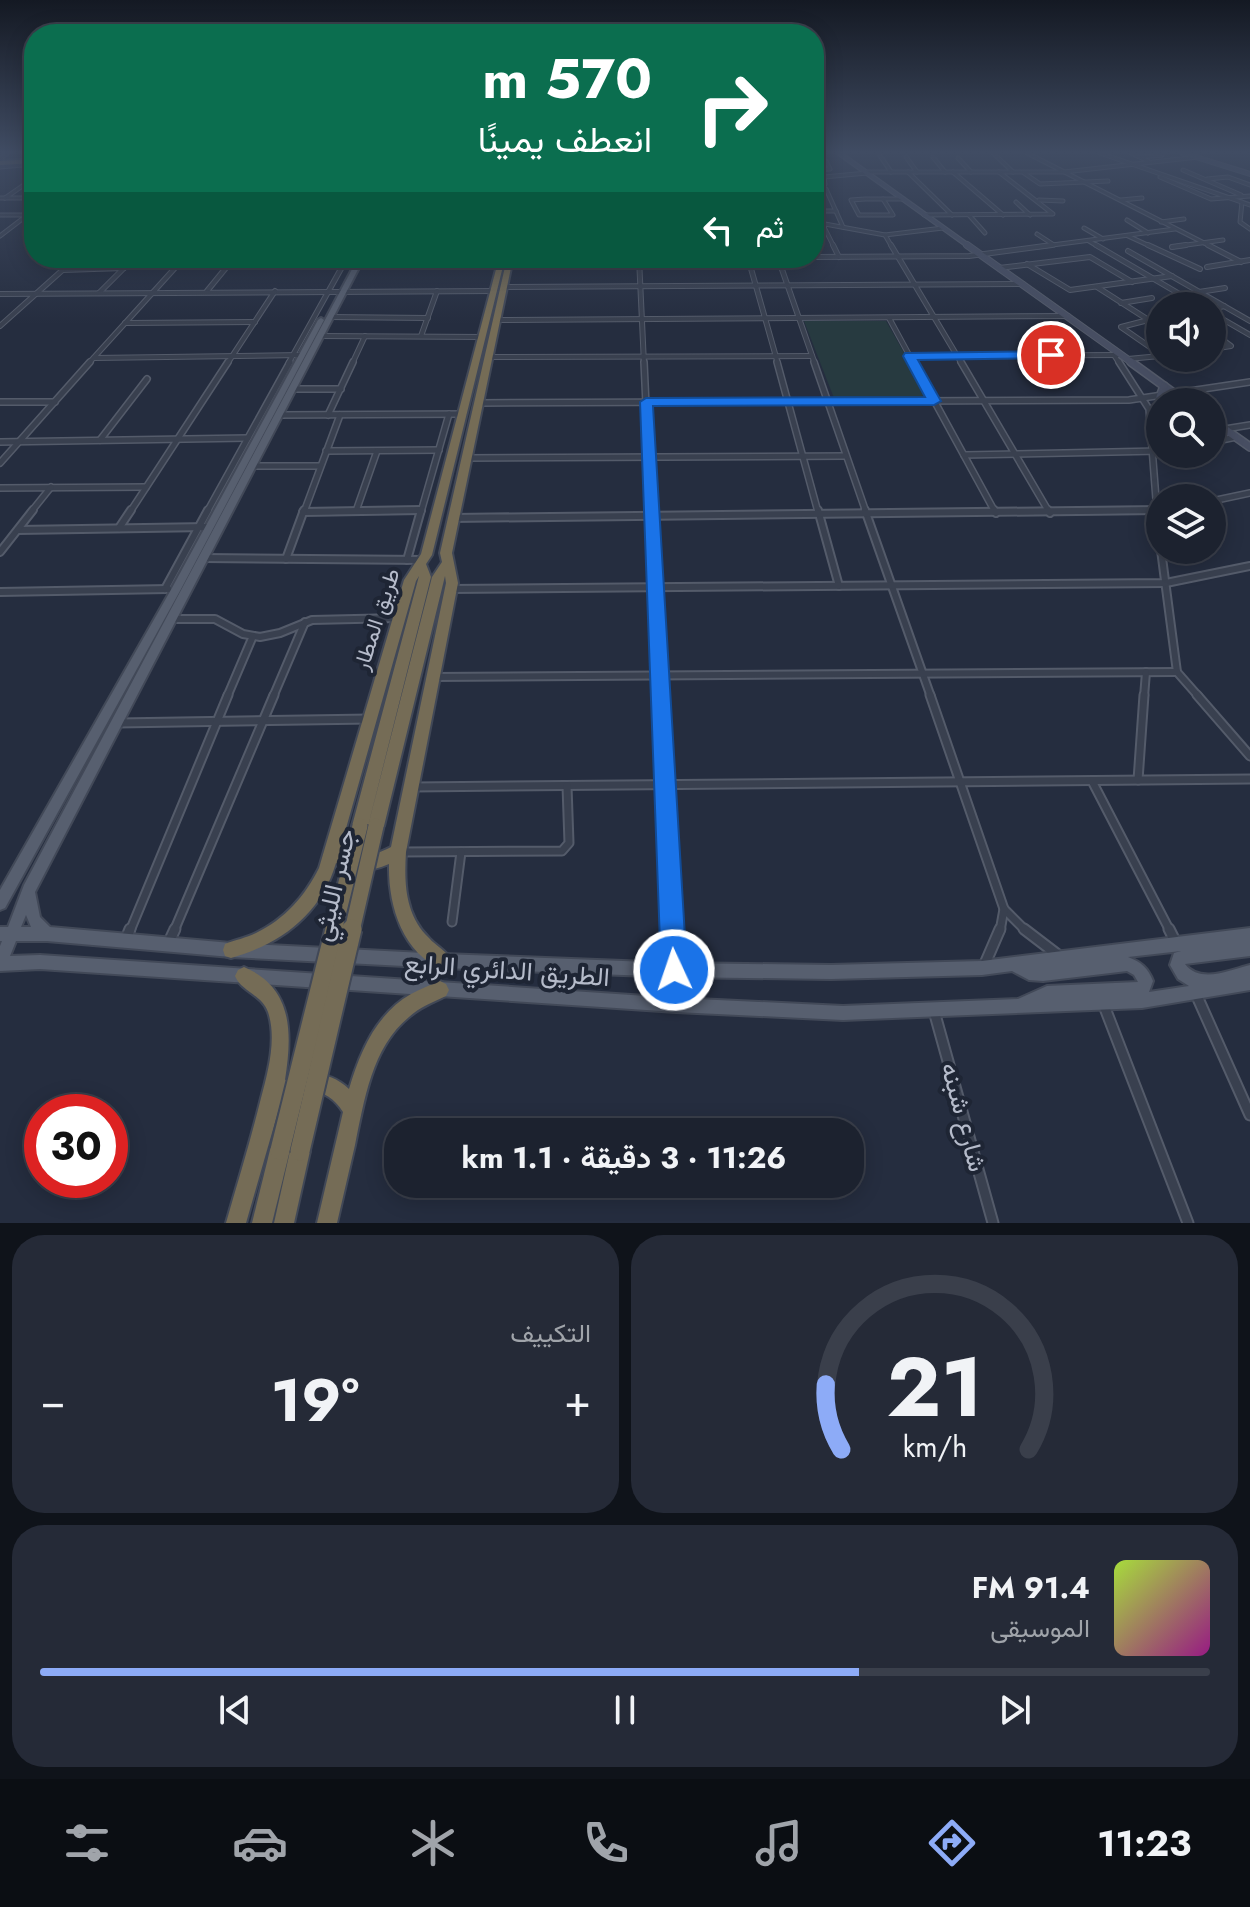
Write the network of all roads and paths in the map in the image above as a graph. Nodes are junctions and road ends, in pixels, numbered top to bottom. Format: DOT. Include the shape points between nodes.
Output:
graph roads {
  1 [pos="856,210"];
  2 [pos="890,210"];
  3 [pos="917,210"];
  4 [pos="948,210"];
  5 [pos="973,210"];
  6 [pos="997,210"];
  7 [pos="1025,210"];
  8 [pos="1049,210"];
  9 [pos="1137,210"];
  10 [pos="1241,210"];
  11 [pos="824,211"];
  12 [pos="836,211"];
  13 [pos="0,215"];
  14 [pos="24,215"];
  15 [pos="924,215"];
  16 [pos="952,215"];
  17 [pos="969,215"];
  18 [pos="976,215"];
  19 [pos="1003,215"];
  20 [pos="1030,215"];
  21 [pos="24,218"];
  22 [pos="1184,219"];
  23 [pos="1127,220"];
  24 [pos="1161,222"];
  25 [pos="824,223"];
  26 [pos="824,227"];
  27 [pos="843,227"];
  28 [pos="943,228"];
  29 [pos="1084,228"];
  30 [pos="1175,229"];
  31 [pos="1250,229"];
  32 [pos="985,233"];
  33 [pos="1149,233"];
  34 [pos="1037,234"];
  35 [pos="885,235"];
  36 [pos="0,236"];
  37 [pos="1128,236"];
  38 [pos="1103,239"];
  39 [pos="1223,240"];
  40 [pos="1088,241"];
  41 [pos="1201,243"];
  42 [pos="1054,245"];
  43 [pos="1172,247"];
  44 [pos="1128,251"];
  45 [pos="980,255"];
  46 [pos="898,256"];
  47 [pos="824,257"];
  48 [pos="839,257"];
  49 [pos="1250,260"];
  50 [pos="1241,262"];
  51 [pos="1027,264"];
  52 [pos="1207,267"];
  53 [pos="124,268"];
  54 [pos="175,268"];
  55 [pos="226,268"];
  56 [pos="349,268"];
  57 [pos="504,268"];
  58 [pos="640,268"];
  59 [pos="751,268"];
  60 [pos="781,268"];
  61 [pos="999,268"];
  62 [pos="1200,269"];
  63 [pos="63,270"];
  64 [pos="1172,276"];
  65 [pos="1153,279"];
  66 [pos="1132,282"];
  67 [pos="1023,284"];
  68 [pos="641,286"];
  69 [pos="756,286"];
  70 [pos="787,286"];
  71 [pos="915,286"];
  72 [pos="1097,287"];
  73 [pos="1225,288"];
  74 [pos="499,289"];
  75 [pos="207,291"];
  76 [pos="275,291"];
  77 [pos="336,291"];
  78 [pos="437,291"];
  79 [pos="153,292"];
  80 [pos="1176,292"];
  81 [pos="1199,292"];
  82 [pos="36,293"];
  83 [pos="99,293"];
  84 [pos="0,294"];
  85 [pos="1146,299"];
  86 [pos="1121,303"];
  87 [pos="1226,307"];
  88 [pos="1068,316"];
  89 [pos="329,317"];
  90 [pos="428,318"];
  91 [pos="889,318"];
  92 [pos="934,318"];
  93 [pos="1146,318"];
  94 [pos="642,319"];
  95 [pos="765,319"];
  96 [pos="798,319"];
  97 [pos="1146,319"];
  98 [pos="497,320"];
  99 [pos="1226,320"];
  100 [pos="1250,321"];
  101 [pos="255,322"];
  102 [pos="125,323"];
  103 [pos="0,326"];
  104 [pos="1250,335"];
  105 [pos="320,336"];
  106 [pos="365,336"];
  107 [pos="421,336"];
  108 [pos="483,337"];
  109 [pos="1146,345"];
  110 [pos="1146,355"];
  111 [pos="232,356"];
  112 [pos="297,356"];
  113 [pos="776,356"];
  114 [pos="812,356"];
  115 [pos="909,356"];
  116 [pos="957,356"];
  117 [pos="1121,356"];
  118 [pos="489,357"];
  119 [pos="644,357"];
  120 [pos="94,358"];
  121 [pos="147,379"];
  122 [pos="1250,382"];
  123 [pos="1164,386"];
  124 [pos="1167,388"];
  125 [pos="1212,388"];
  126 [pos="292,389"];
  127 [pos="341,389"];
  128 [pos="1145,399"];
  129 [pos="983,400"];
  130 [pos="788,401"];
  131 [pos="827,401"];
  132 [pos="934,401"];
  133 [pos="0,402"];
  134 [pos="55,402"];
  135 [pos="646,402"];
  136 [pos="479,403"];
  137 [pos="449,414"];
  138 [pos="464,414"];
  139 [pos="278,415"];
  140 [pos="328,415"];
  141 [pos="340,415"];
  142 [pos="1250,425"];
  143 [pos="1226,429"];
  144 [pos="1226,430"];
  145 [pos="1236,437"];
  146 [pos="252,438"];
  147 [pos="177,439"];
  148 [pos="1226,439"];
  149 [pos="100,440"];
  150 [pos="0,442"];
  151 [pos="19,442"];
  152 [pos="1250,447"];
  153 [pos="439,450"];
  154 [pos="326,451"];
  155 [pos="377,451"];
  156 [pos="1146,452"];
  157 [pos="1015,454"];
  158 [pos="964,455"];
  159 [pos="803,456"];
  160 [pos="846,456"];
  161 [pos="649,457"];
  162 [pos="467,458"];
  163 [pos="0,463"];
  164 [pos="252,466"];
  165 [pos="320,466"];
  166 [pos="51,487"];
  167 [pos="146,487"];
  168 [pos="0,488"];
  169 [pos="1250,493"];
  170 [pos="1226,498"];
  171 [pos="421,510"];
  172 [pos="1146,510"];
  173 [pos="356,511"];
  174 [pos="303,512"];
  175 [pos="996,513"];
  176 [pos="1050,513"];
  177 [pos="819,514"];
  178 [pos="867,514"];
  179 [pos="652,516"];
  180 [pos="454,518"];
  181 [pos="203,527"];
  182 [pos="119,528"];
  183 [pos="18,530"];
  184 [pos="0,552"];
  185 [pos="204,558"];
  186 [pos="286,559"];
  187 [pos="407,560"];
  188 [pos="423,562"];
  189 [pos="447,564"];
  190 [pos="1163,564"];
  191 [pos="1250,566"];
  192 [pos="1166,583"];
  193 [pos="839,586"];
  194 [pos="891,586"];
  195 [pos="655,588"];
  196 [pos="170,589"];
  197 [pos="188,589"];
  198 [pos="451,589"];
  199 [pos="0,592"];
  200 [pos="399,618"];
  201 [pos="173,619"];
  202 [pos="305,622"];
  203 [pos="253,636"];
  204 [pos="1146,672"];
  205 [pos="1177,672"];
  206 [pos="922,674"];
  207 [pos="660,676"];
  208 [pos="433,677"];
  209 [pos="370,719"];
  210 [pos="218,721"];
  211 [pos="263,721"];
  212 [pos="118,723"];
  213 [pos="1250,756"];
  214 [pos="1250,779"];
  215 [pos="1138,780"];
  216 [pos="1092,781"];
  217 [pos="960,782"];
  218 [pos="665,785"];
  219 [pos="567,786"];
  220 [pos="411,787"];
  221 [pos="332,849"];
  222 [pos="398,852"];
  223 [pos="461,852"];
  224 [pos="29,890"];
  225 [pos="2,899"];
  226 [pos="1004,909"];
  227 [pos="452,922"];
  228 [pos="7,934"];
  229 [pos="47,934"];
  230 [pos="1250,935"];
  231 [pos="124,942"];
  232 [pos="168,945"];
  233 [pos="1177,945"];
  234 [pos="1250,949"];
  235 [pos="231,950"];
  236 [pos="1069,960"];
  237 [pos="443,961"];
  238 [pos="0,964"];
  239 [pos="1015,965"];
  240 [pos="982,968"];
  241 [pos="674,970"];
  242 [pos="1250,972"];
  243 [pos="244,976"];
  244 [pos="1250,983"];
  245 [pos="440,990"];
  246 [pos="1196,994"];
  247 [pos="1103,1003"];
  248 [pos="1014,1009"];
  249 [pos="934,1011"];
  250 [pos="269,1101"];
  251 [pos="353,1110"];
  252 [pos="1250,1115"];
  253 [pos="236,1223"];
  254 [pos="262,1223"];
  255 [pos="284,1223"];
  256 [pos="327,1223"];
  257 [pos="993,1223"];
  258 [pos="1188,1223"];
  1 -- 2 [label="street" via="859,215 893,215"];
  3 -- 15 [label="main road"];
  4 -- 16 [label="street"];
  5 -- 18 [label="street"];
  6 -- 19 [label="street"];
  7 -- 20 [label="street"];
  8 -- 20 [label="street" via="1053,214"];
  9 -- 24 [label="street"];
  10 -- 31 [label="street" via="1240,222"];
  11 -- 12 [label="street"];
  12 -- 27 [label="street"];
  13 -- 14 [label="street"];
  15 -- 16 [label="street"];
  15 -- 28 [label="main road"];
  16 -- 17 [label="street"];
  17 -- 18 [label="street"];
  17 -- 32 [label="street"];
  18 -- 19 [label="street"];
  19 -- 20 [label="street"];
  21 -- 36 [label="street"];
  22 -- 24 [label="street"];
  23 -- 33 [label="street"];
  24 -- 30 [label="street"];
  25 -- 27 [label="street"];
  26 -- 48 [label="street"];
  27 -- 35 [label="street"];
  28 -- 35 [label="street"];
  28 -- 45 [label="main road"];
  29 -- 38 [label="street"];
  30 -- 33 [label="street"];
  30 -- 41 [label="street"];
  33 -- 37 [label="street"];
  34 -- 42 [label="street"];
  35 -- 46 [label="street"];
  37 -- 38 [label="street"];
  37 -- 62 [label="street"];
  38 -- 40 [label="street"];
  39 -- 41 [label="street"];
  40 -- 42 [label="street"];
  40 -- 65 [label="street"];
  41 -- 43 [label="street"];
  41 -- 50 [label="street"];
  42 -- 45 [label="street"];
  44 -- 64 [label="street"];
  45 -- 46 [label="street"];
  45 -- 61 [label="main road"];
  46 -- 48 [label="street"];
  46 -- 71 [label="street"];
  47 -- 48 [label="street"];
  49 -- 50 [label="street"];
  50 -- 52 [label="street"];
  51 -- 61 [label="street"];
  51 -- 66 [label="street" via="1090,257"];
  51 -- 72 [label="street" via="1064,289"];
  53 -- 63 [label="street"];
  53 -- 83 [label="street"];
  54 -- 79 [label="street"];
  55 -- 75 [label="street"];
  56 -- 77 [label="main road"];
  57 -- 74 [label="highway, طريق المطار"];
  58 -- 68 [label="street"];
  59 -- 69 [label="street"];
  60 -- 70 [label="street"];
  61 -- 67 [label="main road"];
  63 -- 82 [label="street"];
  64 -- 65 [label="street"];
  64 -- 81 [label="street"];
  65 -- 66 [label="street"];
  65 -- 80 [label="street"];
  66 -- 72 [label="street"];
  67 -- 71 [label="street"];
  67 -- 88 [label="main road"];
  68 -- 69 [label="street"];
  68 -- 74 [label="street"];
  68 -- 94 [label="street"];
  69 -- 70 [label="street"];
  69 -- 95 [label="street"];
  70 -- 71 [label="street"];
  70 -- 96 [label="street"];
  71 -- 92 [label="street"];
  72 -- 86 [label="street"];
  73 -- 81 [label="street"];
  74 -- 78 [label="street"];
  74 -- 98 [label="highway, طريق المطار"];
  74 -- 108 [label="highway, طريق المطار"];
  75 -- 76 [label="street"];
  75 -- 79 [label="street"];
  76 -- 77 [label="street"];
  76 -- 101 [label="street"];
  77 -- 78 [label="street"];
  77 -- 89 [label="main road"];
  77 -- 112 [label="main road"];
  78 -- 90 [label="street"];
  79 -- 83 [label="street"];
  79 -- 102 [label="street"];
  82 -- 83 [label="street"];
  82 -- 84 [label="street"];
  82 -- 103 [label="street"];
  85 -- 86 [label="street"];
  86 -- 93 [label="street"];
  87 -- 100 [label="street"];
  88 -- 92 [label="street"];
  88 -- 117 [label="main road"];
  89 -- 90 [label="street"];
  89 -- 105 [label="main road"];
  90 -- 107 [label="street"];
  91 -- 92 [label="street"];
  91 -- 96 [label="street"];
  91 -- 115 [label="street"];
  92 -- 116 [label="street"];
  94 -- 95 [label="street"];
  94 -- 98 [label="street"];
  94 -- 119 [label="street"];
  95 -- 96 [label="street"];
  95 -- 113 [label="street"];
  96 -- 114 [label="street"];
  97 -- 109 [label="street" via="1121,327"];
  98 -- 118 [label="highway, طريق المطار"];
  99 -- 104 [label="street"];
  101 -- 102 [label="street"];
  101 -- 111 [label="street"];
  102 -- 120 [label="street"];
  105 -- 106 [label="street"];
  105 -- 126 [label="main road"];
  106 -- 107 [label="street"];
  106 -- 127 [label="street"];
  107 -- 108 [label="street"];
  108 -- 138 [label="highway, طريق المطار"];
  110 -- 117 [label="street"];
  111 -- 112 [label="street"];
  111 -- 120 [label="street"];
  111 -- 147 [label="street"];
  112 -- 146 [label="main road"];
  113 -- 114 [label="street"];
  113 -- 119 [label="street"];
  113 -- 130 [label="street"];
  114 -- 131 [label="street"];
  115 -- 116 [label="street"];
  115 -- 132 [label="street"];
  116 -- 117 [label="street"];
  116 -- 129 [label="street"];
  117 -- 123 [label="main road"];
  117 -- 128 [label="street"];
  118 -- 119 [label="street"];
  118 -- 136 [label="highway, طريق المطار"];
  119 -- 135 [label="street"];
  120 -- 134 [label="street"];
  121 -- 149 [label="street"];
  122 -- 125 [label="street"];
  123 -- 124 [label="main road"];
  126 -- 127 [label="street"];
  126 -- 139 [label="main road"];
  127 -- 140 [label="street"];
  128 -- 129 [label="street"];
  129 -- 132 [label="street"];
  129 -- 157 [label="street"];
  130 -- 131 [label="street"];
  130 -- 135 [label="street"];
  130 -- 159 [label="street"];
  131 -- 132 [label="street"];
  131 -- 160 [label="street"];
  132 -- 158 [label="street"];
  133 -- 134 [label="street"];
  134 -- 151 [label="street"];
  135 -- 136 [label="street"];
  135 -- 161 [label="street"];
  136 -- 162 [label="highway, طريق المطار"];
  137 -- 138 [label="street"];
  137 -- 141 [label="street"];
  137 -- 153 [label="street"];
  138 -- 188 [label="highway, طريق المطار"];
  139 -- 140 [label="street"];
  139 -- 164 [label="main road"];
  140 -- 141 [label="street"];
  141 -- 154 [label="street"];
  142 -- 143 [label="street"];
  144 -- 145 [label="main road"];
  145 -- 148 [label="street"];
  145 -- 152 [label="main road"];
  146 -- 147 [label="street"];
  146 -- 181 [label="main road"];
  147 -- 149 [label="street"];
  147 -- 167 [label="street"];
  149 -- 151 [label="street"];
  150 -- 151 [label="street"];
  151 -- 163 [label="street"];
  153 -- 155 [label="street"];
  153 -- 171 [label="street"];
  154 -- 155 [label="street"];
  154 -- 165 [label="street"];
  155 -- 173 [label="street"];
  156 -- 157 [label="street"];
  157 -- 158 [label="street"];
  157 -- 176 [label="street"];
  158 -- 175 [label="street"];
  159 -- 160 [label="street"];
  159 -- 161 [label="street"];
  159 -- 177 [label="street"];
  160 -- 178 [label="street"];
  161 -- 162 [label="street"];
  161 -- 179 [label="street"];
  162 -- 180 [label="highway, طريق المطار"];
  164 -- 165 [label="street"];
  164 -- 185 [label="main road"];
  165 -- 174 [label="street"];
  166 -- 167 [label="street"];
  166 -- 168 [label="street"];
  166 -- 183 [label="street"];
  167 -- 182 [label="street"];
  169 -- 170 [label="street"];
  171 -- 173 [label="street"];
  171 -- 187 [label="street"];
  172 -- 176 [label="street"];
  173 -- 174 [label="street"];
  174 -- 186 [label="street"];
  175 -- 176 [label="street"];
  175 -- 178 [label="street"];
  177 -- 178 [label="street"];
  177 -- 179 [label="street"];
  177 -- 193 [label="street"];
  178 -- 194 [label="street"];
  179 -- 180 [label="street"];
  179 -- 195 [label="street"];
  180 -- 189 [label="highway, طريق المطار"];
  181 -- 182 [label="street"];
  181 -- 196 [label="main road"];
  182 -- 183 [label="street"];
  183 -- 184 [label="street"];
  185 -- 186 [label="street"];
  185 -- 197 [label="main road"];
  186 -- 187 [label="street"];
  187 -- 188 [label="street"];
  188 -- 200 [label="highway, طريق المطار" via="411,576"];
  188 -- 254 [label="highway, جسر الليثي, bridge" via="425,577"];
  189 -- 198 [label="highway, طريق المطار"];
  189 -- 255 [label="highway, جسر الليثي, bridge" via="438,577"];
  190 -- 192 [label="street"];
  191 -- 192 [label="street"];
  192 -- 194 [label="street"];
  192 -- 205 [label="street"];
  193 -- 194 [label="street"];
  193 -- 195 [label="street"];
  194 -- 206 [label="street"];
  195 -- 198 [label="street"];
  195 -- 207 [label="street"];
  196 -- 197 [label="street"];
  196 -- 199 [label="street"];
  196 -- 225 [label="main road"];
  197 -- 201 [label="main road"];
  198 -- 208 [label="highway, طريق المطار"];
  200 -- 202 [label="street"];
  200 -- 209 [label="highway, طريق المطار"];
  201 -- 203 [label="street" via="215,619"];
  201 -- 212 [label="main road"];
  202 -- 203 [label="street" via="280,633"];
  202 -- 211 [label="street"];
  203 -- 210 [label="street"];
  204 -- 205 [label="street"];
  204 -- 206 [label="street"];
  204 -- 215 [label="street"];
  205 -- 213 [label="street"];
  206 -- 207 [label="street"];
  206 -- 217 [label="street"];
  207 -- 208 [label="street"];
  207 -- 218 [label="street"];
  208 -- 220 [label="highway, طريق المطار"];
  209 -- 211 [label="street"];
  209 -- 221 [label="highway, طريق المطار"];
  210 -- 211 [label="street"];
  210 -- 212 [label="street"];
  210 -- 231 [label="street"];
  211 -- 232 [label="street"];
  212 -- 224 [label="main road"];
  214 -- 215 [label="street"];
  215 -- 216 [label="street"];
  216 -- 217 [label="street"];
  216 -- 233 [label="street"];
  217 -- 218 [label="street"];
  217 -- 226 [label="street"];
  218 -- 219 [label="street"];
  218 -- 241 [label="street"];
  219 -- 220 [label="street"];
  219 -- 223 [label="street" via="569,843 562,851"];
  220 -- 222 [label="highway, طريق المطار"];
  221 -- 222 [label="highway" via="346,861 367,864"];
  221 -- 235 [label="highway, طريق المطار" via="322,882 296,917 259,942"];
  222 -- 223 [label="street"];
  222 -- 237 [label="highway, طريق المطار" via="396,884 402,915 418,942"];
  223 -- 227 [label="street"];
  224 -- 228 [label="main road"];
  224 -- 229 [label="main road" via="30,911"];
  226 -- 236 [label="street" via="1043,946"];
  226 -- 240 [label="street" via="995,946"];
  228 -- 229 [label="main road, الطريق الدائري الرابع"];
  228 -- 238 [label="main road"];
  229 -- 231 [label="main road, الطريق الدائري الرابع"];
  230 -- 233 [label="main road, الطريق الدائري الرابع"];
  231 -- 232 [label="main road, الطريق الدائري الرابع"];
  232 -- 235 [label="main road, الطريق الدائري الرابع"];
  233 -- 236 [label="main road, الطريق الدائري الرابع"];
  234 -- 242 [label="main road" via="1179,958 1177,965 1193,982"];
  235 -- 237 [label="main road, الطريق الدائري الرابع"];
  236 -- 239 [label="main road, الطريق الدائري الرابع"];
  237 -- 241 [label="main road, الطريق الدائري الرابع"];
  238 -- 243 [label="main road, الطريق الدائري الرابع"];
  239 -- 240 [label="main road, الطريق الدائري الرابع"];
  239 -- 248 [label="main road" via="1043,974 1128,964 1146,981 1138,990 1047,993"];
  240 -- 241 [label="main road, الطريق الدائري الرابع"];
  243 -- 245 [label="main road, الطريق الدائري الرابع"];
  243 -- 250 [label="highway" via="268,995 280,1026"];
  244 -- 246 [label="main road, الطريق الدائري الرابع"];
  245 -- 249 [label="main road, الطريق الدائري الرابع" via="828,1012"];
  245 -- 251 [label="highway" via="413,1000 380,1033"];
  246 -- 247 [label="main road, الطريق الدائري الرابع"];
  246 -- 252 [label="street"];
  247 -- 248 [label="main road, الطريق الدائري الرابع"];
  247 -- 258 [label="street"];
  248 -- 249 [label="main road, الطريق الدائري الرابع"];
  249 -- 257 [label="street, شارع شبنه"];
  250 -- 251 [label="highway" via="293,1085 318,1081 339,1090"];
  250 -- 253 [label="highway"];
  251 -- 256 [label="highway"];
}
